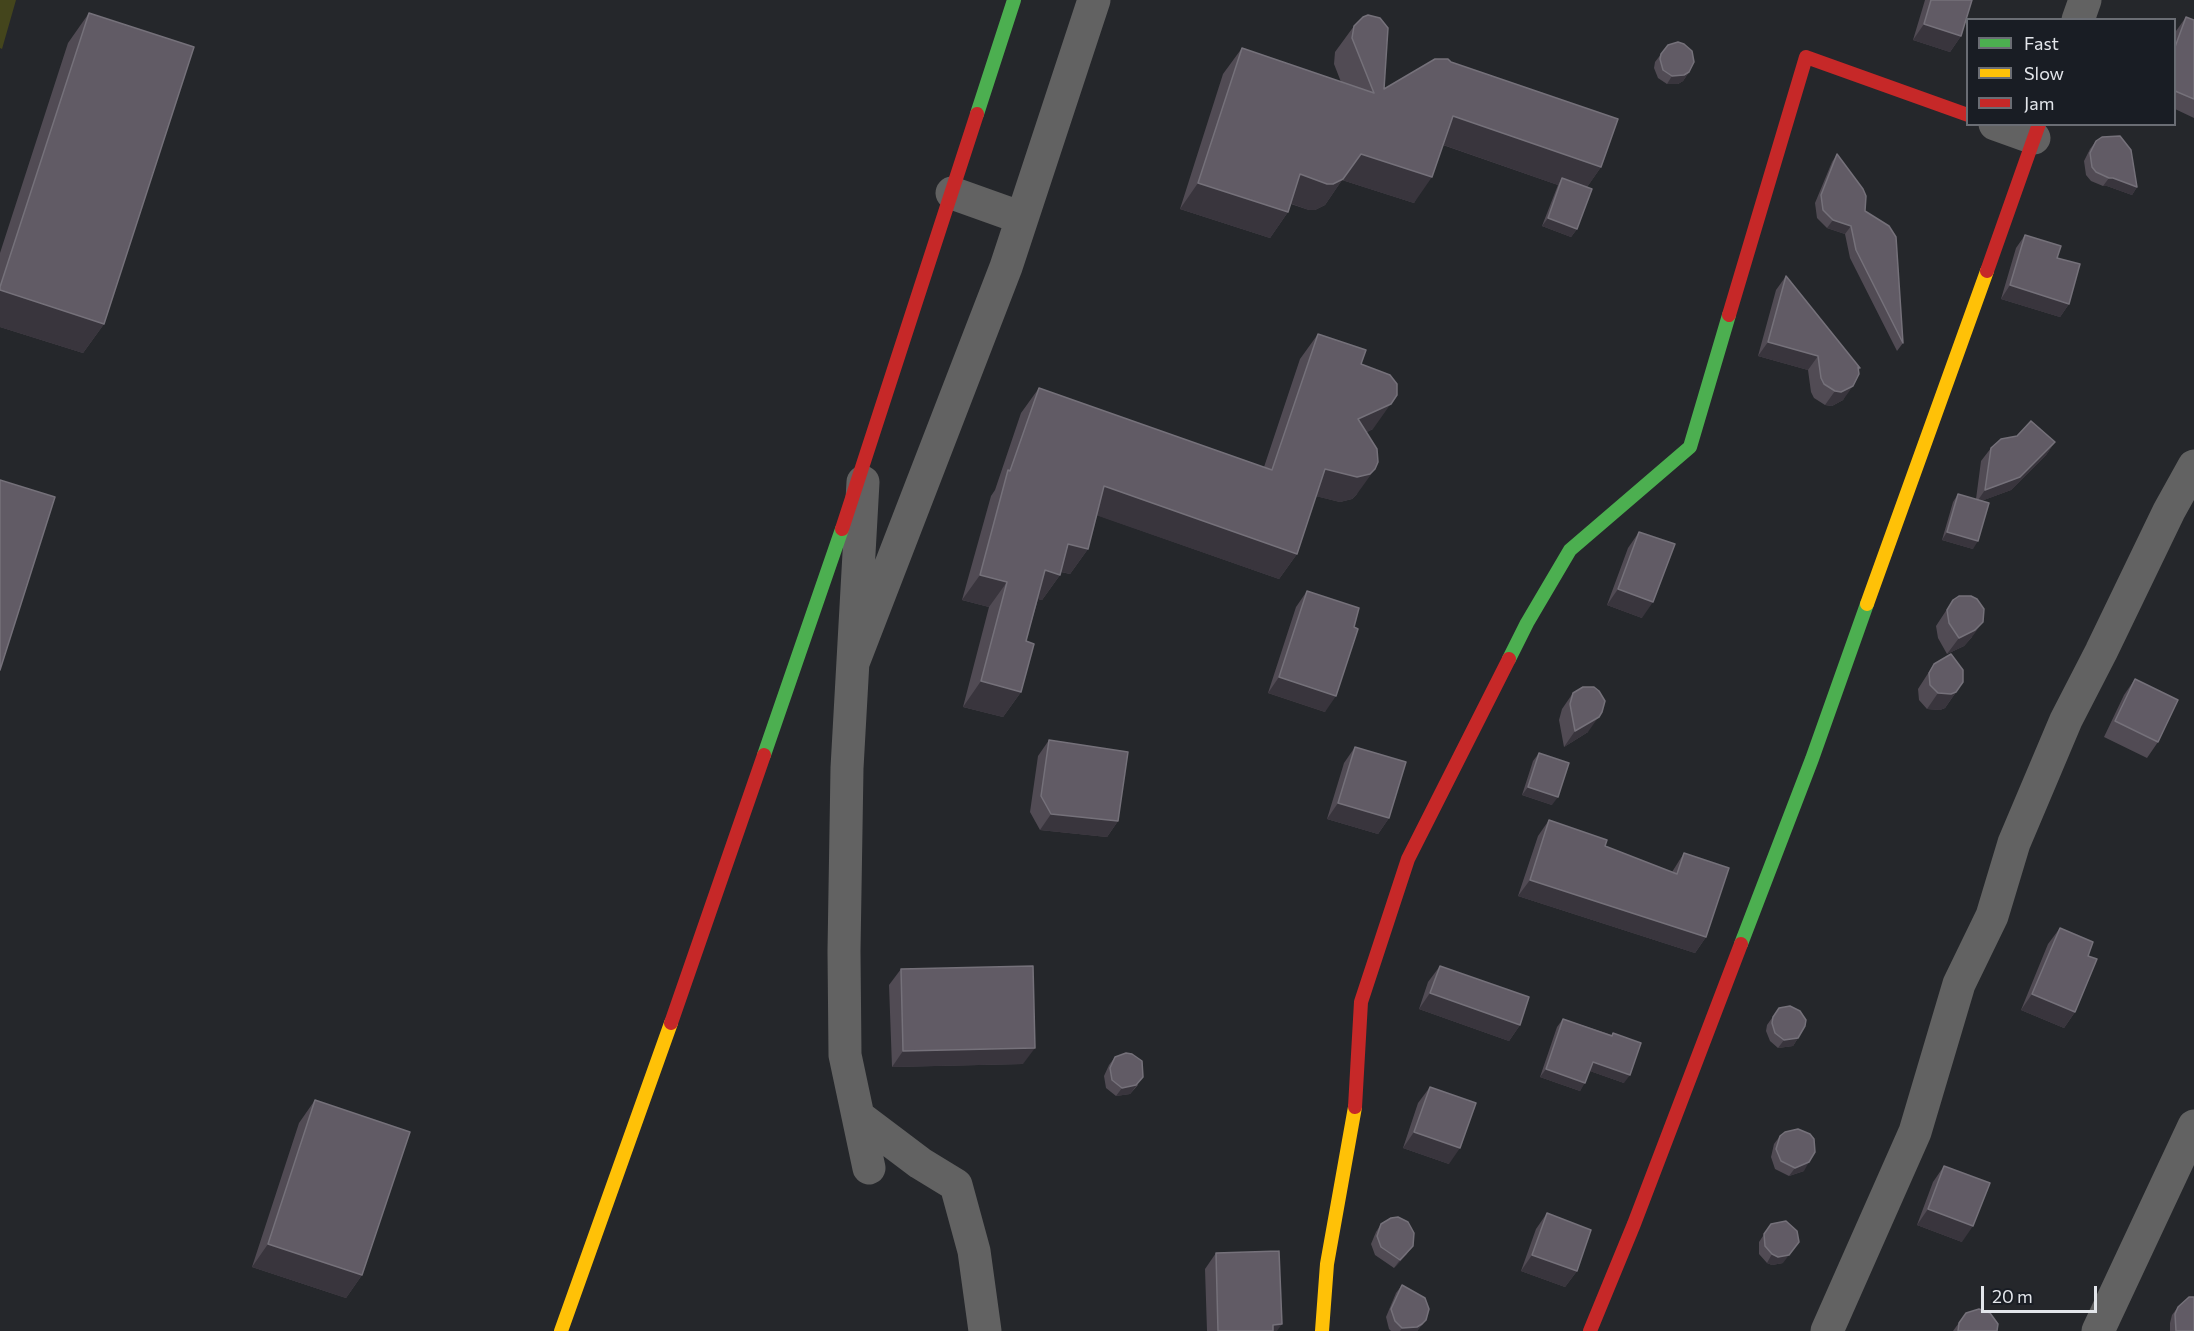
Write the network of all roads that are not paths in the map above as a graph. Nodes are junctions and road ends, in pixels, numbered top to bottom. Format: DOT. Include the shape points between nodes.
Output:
graph roads {
  1 [pos="1014,0"];
  2 [pos="1094,0"];
  3 [pos="2085,0"];
  4 [pos="2079,18"];
  5 [pos="1966,114"];
  6 [pos="2007,126"];
  7 [pos="2037,131"];
  8 [pos="952,193"];
  9 [pos="1022,218"];
  10 [pos="2194,465"];
  11 [pos="864,466"];
  12 [pos="853,663"];
  13 [pos="859,1117"];
  14 [pos="2194,1126"];
  15 [pos="869,1168"];
  16 [pos="561,1331"];
  17 [pos="985,1331"];
  18 [pos="1322,1331"];
  19 [pos="1590,1331"];
  20 [pos="1827,1331"];
  21 [pos="2098,1331"];
  1 -- 8 [label="main road"];
  2 -- 9 [label="street"];
  3 -- 4 [label="street"];
  5 -- 18 [label="main road" via="1806,57 1690,447 1570,550 1527,623 1408,860 1361,1002 1354,1118 1327,1264"];
  6 -- 7 [label="street"];
  7 -- 19 [label="main road" via="1812,759"];
  8 -- 9 [label="street"];
  8 -- 11 [label="main road"];
  9 -- 12 [label="street"];
  10 -- 20 [label="street" via="2061,730 2014,843 1992,916 1959,984 1915,1132"];
  11 -- 12 [label="street"];
  11 -- 16 [label="main road"];
  12 -- 13 [label="street" via="847,780 845,1055"];
  13 -- 15 [label="street"];
  13 -- 17 [label="street" via="956,1185 974,1251"];
  14 -- 21 [label="street"];
}
